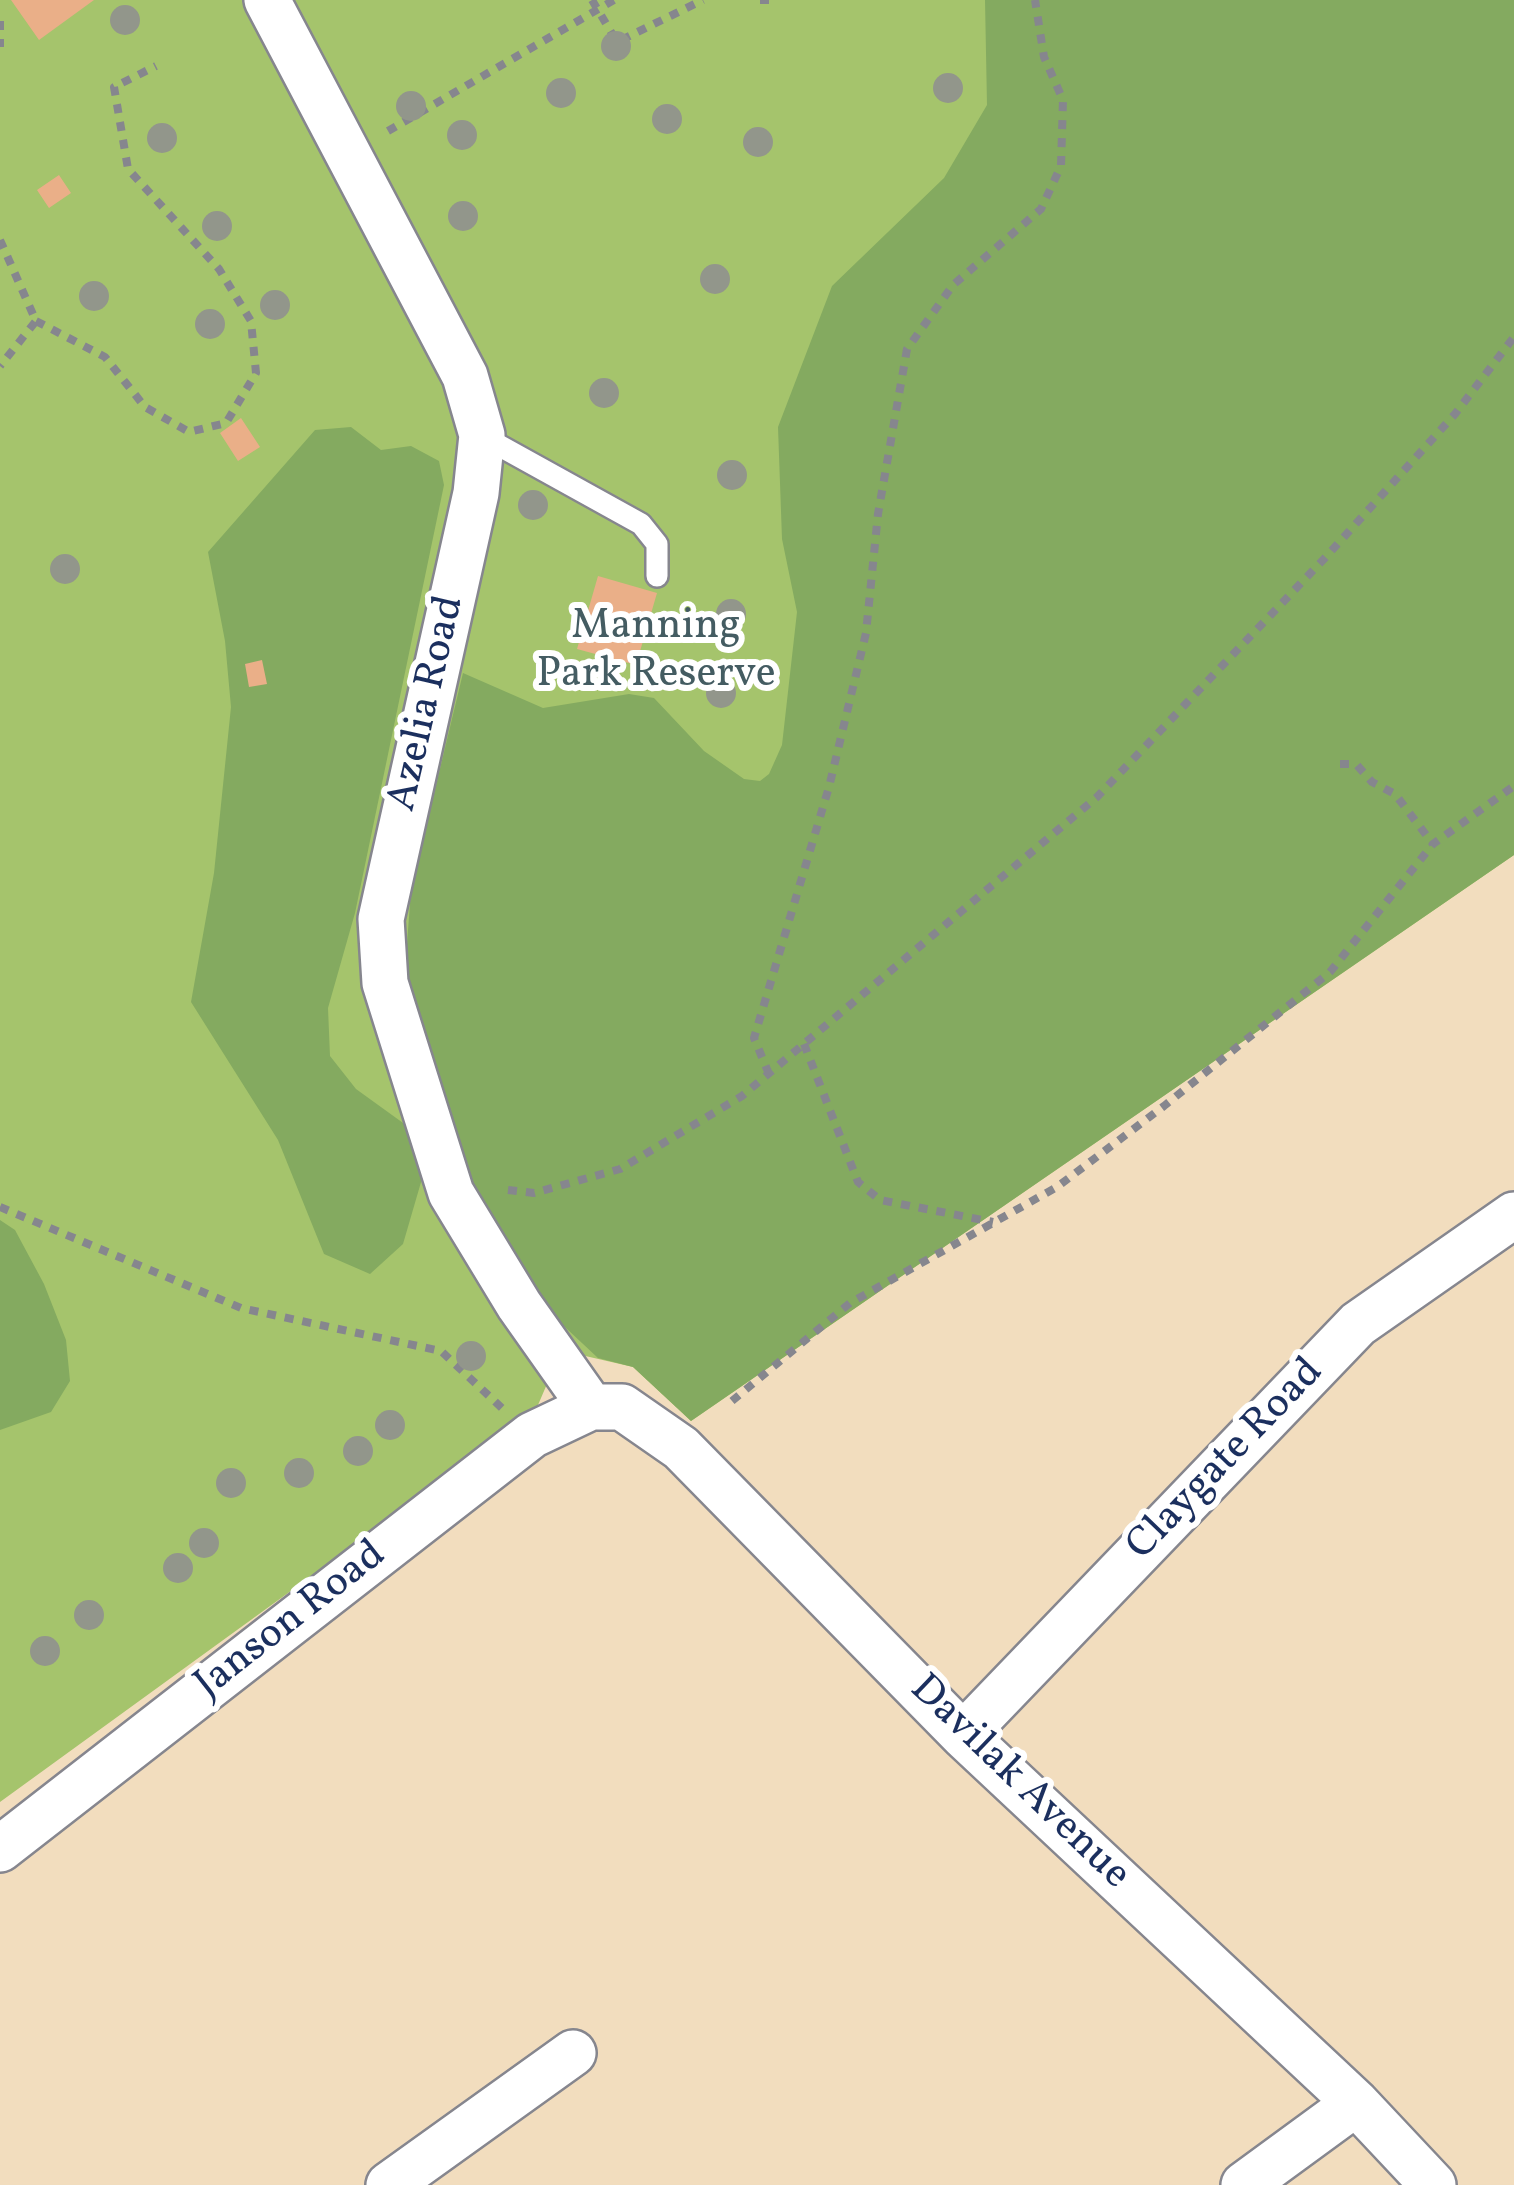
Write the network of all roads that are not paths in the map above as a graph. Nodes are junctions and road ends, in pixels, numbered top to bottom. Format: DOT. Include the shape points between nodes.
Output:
graph roads {
  1 [pos="267,0"];
  2 [pos="482,435"];
  3 [pos="657,576"];
  4 [pos="1514,1215"];
  5 [pos="591,1407"];
  6 [pos="963,1735"];
  7 [pos="0,1849"];
  8 [pos="574,2053"];
  9 [pos="1356,2103"];
  10 [pos="389,2185"];
  11 [pos="1244,2185"];
  12 [pos="1433,2185"];
  1 -- 2 [label="street, Azelia Road" via="465,376"];
  2 -- 3 [label="lane" via="641,524 657,544"];
  2 -- 5 [label="street, Azelia Road" via="381,919 385,983 451,1193"];
  4 -- 6 [label="street, Claygate Road" via="1358,1324"];
  5 -- 6 [label="street, Davilak Avenue" via="622,1407 681,1448"];
  5 -- 7 [label="street, Janson Road" via="532,1436"];
  6 -- 9 [label="street, Davilak Avenue"];
  8 -- 10 [label="street"];
  9 -- 11 [label="street"];
  9 -- 12 [label="street, Davilak Avenue"];
}
